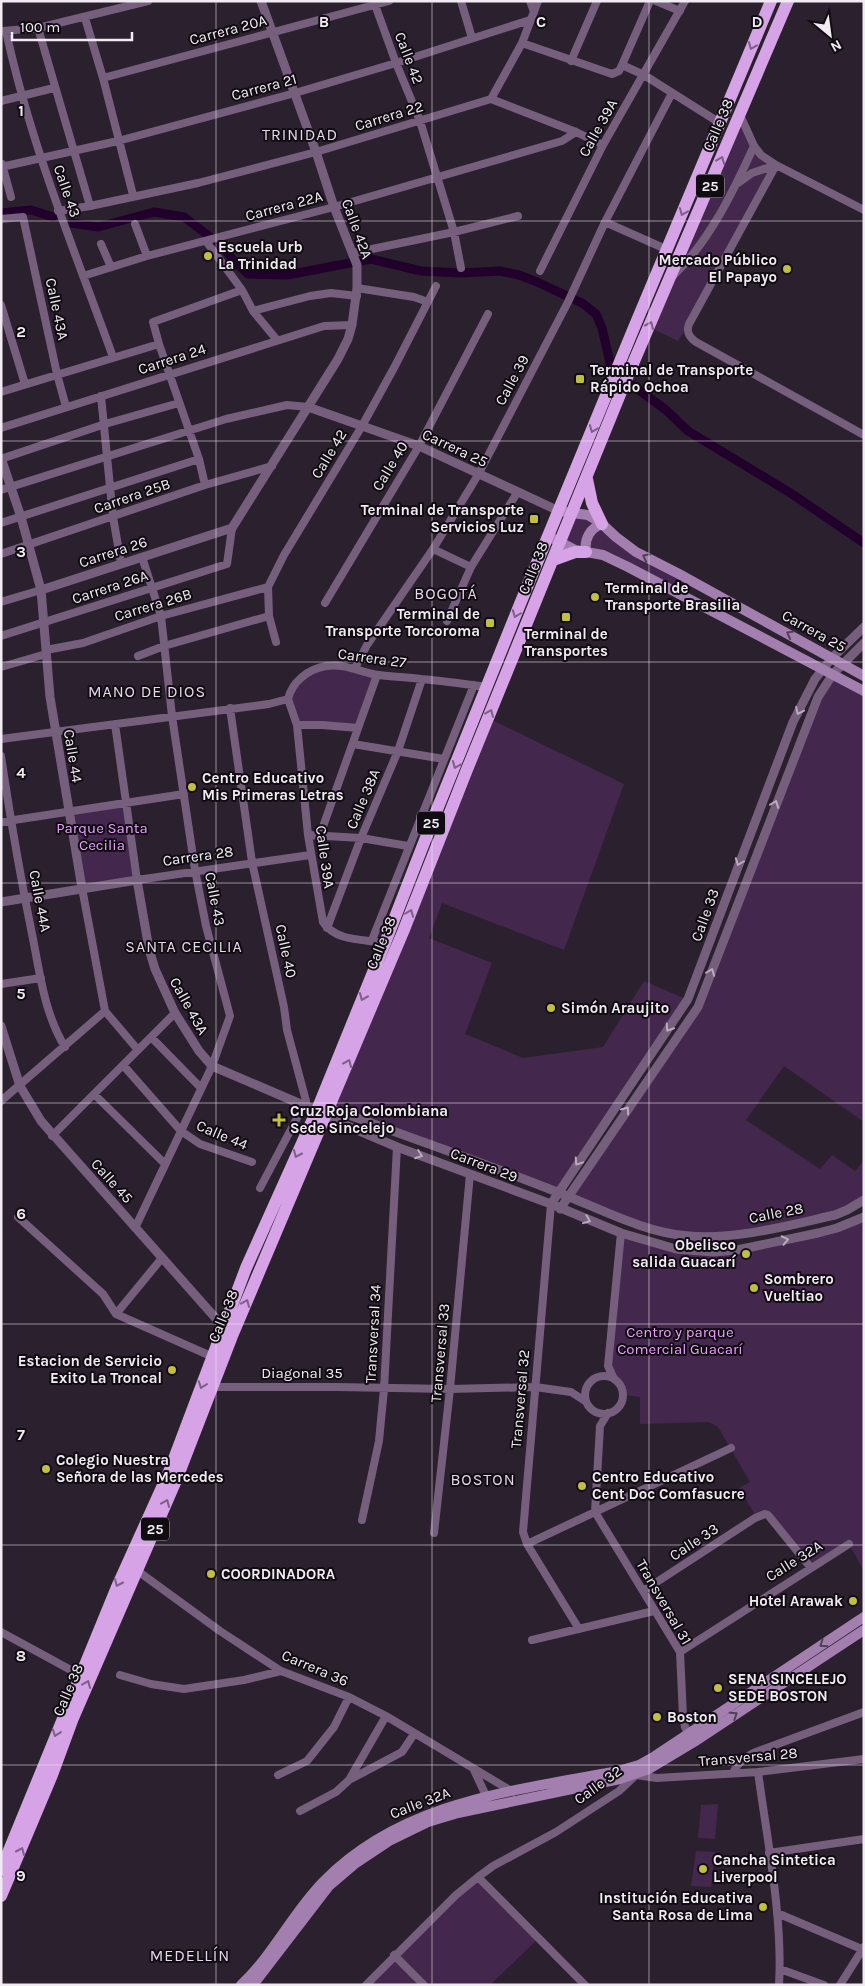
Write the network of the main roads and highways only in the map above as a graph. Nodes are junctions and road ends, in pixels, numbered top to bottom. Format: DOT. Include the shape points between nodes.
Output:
graph roads {
  1 [pos="771,1"];
  2 [pos="788,1"];
  3 [pos="625,368"];
  4 [pos="617,386"];
  5 [pos="587,478"];
  6 [pos="559,512"];
  7 [pos="573,513"];
  8 [pos="602,524"];
  9 [pos="548,536"];
  10 [pos="561,542"];
  11 [pos="586,552"];
  12 [pos="553,560"];
  13 [pos="864,676"];
  14 [pos="864,691"];
  15 [pos="324,1112"];
  16 [pos="227,1331"];
  17 [pos="132,1568"];
  18 [pos="864,1617"];
  19 [pos="864,1630"];
  20 [pos="691,1738"];
  21 [pos="668,1748"];
  22 [pos="636,1775"];
  23 [pos="595,1776"];
  24 [pos="486,1797"];
  25 [pos="1,1870"];
  26 [pos="1,1896"];
  27 [pos="241,1985"];
  28 [pos="253,1985"];
  1 -- 3 [label="highway, Calle 38 / 25, one-way" via="668,250"];
  3 -- 2 [label="highway, Calle 38 / 25, one-way" via="671,278"];
  3 -- 4 [label="highway, Calle 38 / 25"];
  4 -- 5 [label="highway, Calle 38 / 25"];
  4 -- 6 [label="highway, Calle 38 / 25, one-way"];
  5 -- 7 [label="highway, Calle 38 / 25"];
  5 -- 8 [label="highway" via="592,503"];
  6 -- 7 [label="main road, Carrera 25"];
  6 -- 9 [label="highway, Calle 38 / 25"];
  7 -- 8 [label="main road, Carrera 25" via="588,515"];
  7 -- 10 [label="highway, Calle 38 / 25"];
  8 -- 11 [label="main road" via="588,535"];
  13 -- 8 [label="main road, Carrera 25, one-way" via="636,552"];
  9 -- 10 [label="main road, Carrera 25"];
  9 -- 15 [label="highway, Calle 38 / 25, one-way" via="480,686"];
  10 -- 11 [label="main road, Carrera 25"];
  10 -- 12 [label="highway, Calle 38 / 25"];
  11 -- 12 [label="highway" via="575,552"];
  11 -- 14 [label="main road, Carrera 25" via="603,555 642,574"];
  15 -- 12 [label="highway, Calle 38 / 25, one-way"];
  15 -- 16 [label="highway, Calle 38 / 25" via="246,1268"];
  16 -- 17 [label="highway, Calle 38 / 25, one-way" via="213,1357"];
  17 -- 16 [label="highway, Calle 38 / 25, one-way" via="177,1478 213,1387"];
  17 -- 25 [label="highway, Calle 38 / 25, one-way" via="80,1675"];
  26 -- 17 [label="highway, Calle 38 / 25, one-way"];
  18 -- 20 [label="main road, Calle 32, one-way"];
  20 -- 19 [label="main road, Calle 32, one-way"];
  20 -- 21 [label="main road, Calle 32"];
  20 -- 22 [label="main road, Calle 32" via="659,1763"];
  21 -- 22 [label="main road"];
  21 -- 23 [label="main road, Calle 32A" via="630,1768"];
  22 -- 23 [label="main road"];
  22 -- 24 [label="main road, Calle 32A" via="596,1785"];
  23 -- 24 [label="main road, Calle 32A"];
  24 -- 27 [label="main road, Calle 32A" via="414,1819 350,1857 311,1895"];
  24 -- 28 [label="main road, Calle 32A" via="389,1841 356,1863 317,1900"];
}
